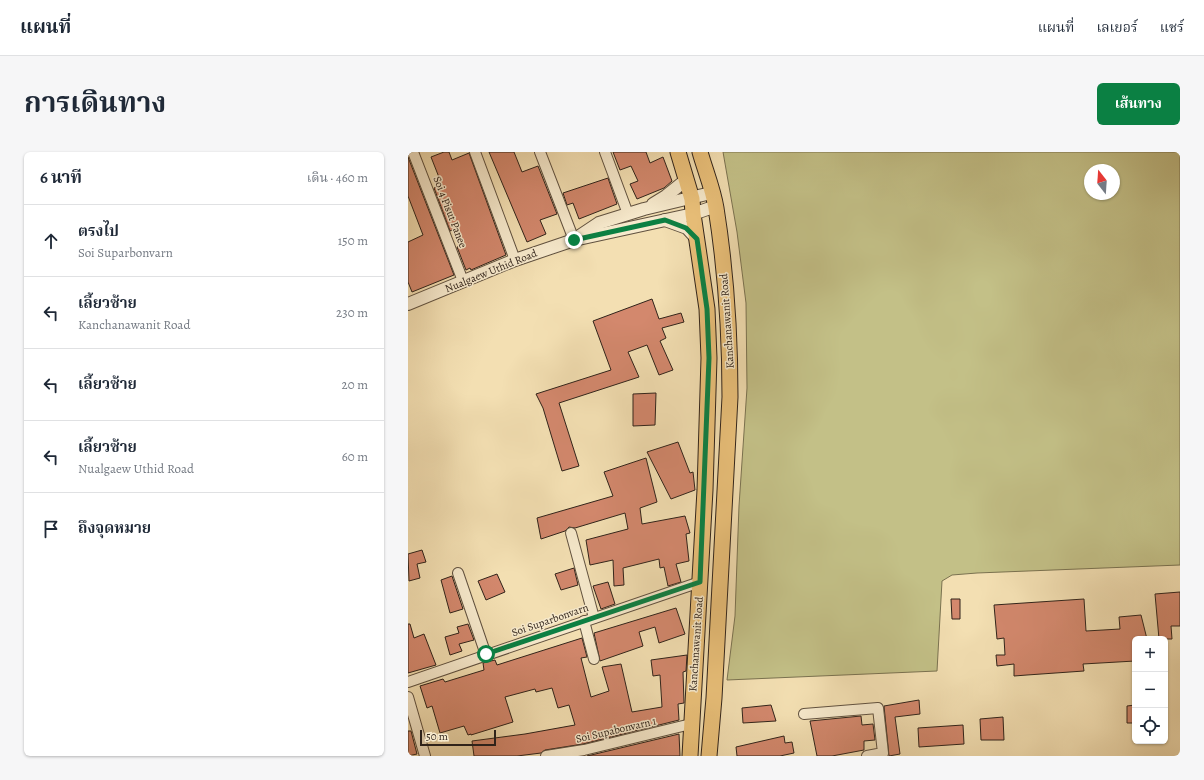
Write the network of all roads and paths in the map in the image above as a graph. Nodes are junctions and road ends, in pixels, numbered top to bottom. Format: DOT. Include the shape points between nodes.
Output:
graph roads {
  1 [pos="413,152"];
  2 [pos="475,152"];
  3 [pos="540,152"];
  4 [pos="605,152"];
  5 [pos="678,152"];
  6 [pos="700,152"];
  7 [pos="686,180"];
  8 [pos="692,199"];
  9 [pos="714,199"];
  10 [pos="644,209"];
  11 [pos="628,214"];
  12 [pos="693,214"];
  13 [pos="665,220"];
  14 [pos="697,239"];
  15 [pos="574,240"];
  16 [pos="515,260"];
  17 [pos="464,281"];
  18 [pos="409,303"];
  19 [pos="572,533"];
  20 [pos="458,573"];
  21 [pos="700,582"];
  22 [pos="589,619"];
  23 [pos="486,654"];
  24 [pos="594,659"];
  25 [pos="408,682"];
  26 [pos="408,697"];
  27 [pos="804,714"];
  28 [pos="691,724"];
  29 [pos="425,756"];
  30 [pos="546,756"];
  31 [pos="690,756"];
  32 [pos="709,756"];
  33 [pos="867,756"];
  1 -- 17 [label="street, Soi 4 Pisut Panee"];
  2 -- 16 [label="street"];
  3 -- 15 [label="street"];
  4 -- 11 [label="street"];
  5 -- 7 [label="main road, Kanchanawanit Road"];
  6 -- 9 [label="main road, Kanchanawanit Road"];
  7 -- 8 [label="main road, Kanchanawanit Road"];
  7 -- 10 [label="street"];
  8 -- 9 [label="street, Nualgaew Uthid Road"];
  8 -- 10 [label="street, Nualgaew Uthid Road"];
  8 -- 12 [label="main road, Kanchanawanit Road"];
  9 -- 12 [label="street, Nualgaew Uthid Road"];
  9 -- 32 [label="main road, Kanchanawanit Road" via="728,306 730,398"];
  10 -- 11 [label="street, Nualgaew Uthid Road"];
  11 -- 15 [label="street, Nualgaew Uthid Road" via="599,223"];
  12 -- 13 [label="street, Nualgaew Uthid Road"];
  12 -- 14 [label="main road, Kanchanawanit Road"];
  13 -- 14 [label="street" via="686,228"];
  13 -- 15 [label="street, Nualgaew Uthid Road"];
  14 -- 21 [label="main road, Kanchanawanit Road" via="707,309 709,358"];
  15 -- 16 [label="street, Nualgaew Uthid Road"];
  16 -- 17 [label="street, Nualgaew Uthid Road"];
  17 -- 18 [label="street, Nualgaew Uthid Road"];
  19 -- 22 [label="street"];
  20 -- 23 [label="street"];
  21 -- 22 [label="street, Soi Suparbonvarn"];
  21 -- 28 [label="main road, Kanchanawanit Road"];
  22 -- 23 [label="street, Soi Suparbonvarn"];
  22 -- 24 [label="street"];
  23 -- 25 [label="street, Soi Suparbonvarn"];
  26 -- 29 [label="street"];
  27 -- 33 [label="street" via="878,708 883,753"];
  28 -- 30 [label="street, Soi Supabonvarn 1" via="584,750"];
  28 -- 31 [label="main road, Kanchanawanit Road"];
}
